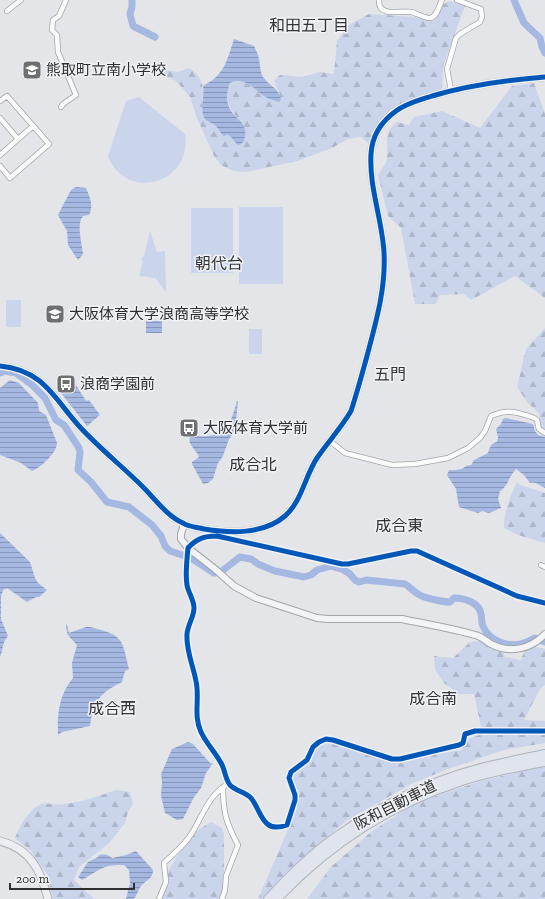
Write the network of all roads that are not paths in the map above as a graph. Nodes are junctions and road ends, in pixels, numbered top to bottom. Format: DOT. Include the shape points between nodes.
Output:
graph roads {
  1 [pos="21,0"];
  2 [pos="64,0"];
  3 [pos="379,0"];
  4 [pos="442,0"];
  5 [pos="457,0"];
  6 [pos="7,11"];
  7 [pos="545,77"];
  8 [pos="451,90"];
  9 [pos="0,101"];
  10 [pos="61,107"];
  11 [pos="0,118"];
  12 [pos="33,126"];
  13 [pos="18,139"];
  14 [pos="0,154"];
  15 [pos="0,166"];
  16 [pos="0,366"];
  17 [pos="545,432"];
  18 [pos="330,441"];
  19 [pos="184,524"];
  20 [pos="188,548"];
  21 [pos="545,603"];
  22 [pos="545,634"];
  23 [pos="545,731"];
  24 [pos="545,754"];
  25 [pos="545,762"];
  26 [pos="477,773"];
  27 [pos="229,783"];
  28 [pos="442,784"];
  29 [pos="223,787"];
  30 [pos="0,841"];
  31 [pos="48,899"];
  32 [pos="158,899"];
  33 [pos="222,899"];
  34 [pos="268,899"];
  35 [pos="277,899"];
  1 -- 6 [label="street"];
  2 -- 10 [label="street" via="59,16 53,20 52,30 58,35 58,52 76,94"];
  3 -- 4 [label="street" via="380,7 386,12 410,12 430,18 435,16"];
  5 -- 8 [label="street" via="481,9 482,18 456,38 447,69"];
  7 -- 8 [label="street" via="492,82"];
  8 -- 18 [label="street" via="407,104 397,110 382,124 373,142 371,168 384,253 381,299 354,402 344,424"];
  9 -- 12 [label="street" via="7,96"];
  11 -- 13 [label="street"];
  12 -- 13 [label="street"];
  12 -- 15 [label="street" via="49,144 10,178"];
  13 -- 14 [label="street"];
  16 -- 19 [label="street" via="30,375 47,386 85,432"];
  17 -- 18 [label="street" via="540,429 536,419 508,411 491,416 480,438 460,453 448,458 404,465 392,465 345,452"];
  18 -- 19 [label="street" via="317,458 291,509 278,521 257,529 242,531 215,530"];
  19 -- 20 [label="street" via="181,539"];
  20 -- 21 [label="street" via="202,538 217,536 342,564 417,551 517,596"];
  20 -- 22 [label="street" via="246,593 312,617 402,619 479,636 493,645 512,650 532,645"];
  20 -- 27 [label="street" via="186,584 194,609 188,626 187,646 197,684 197,714 200,731 217,755"];
  23 -- 27 [label="street" via="475,731 465,734 463,743 459,745 400,759 392,759 326,739 319,742 307,760 291,772 289,778 295,800 287,825 276,828 262,819 251,799"];
  24 -- 26 [label="highway, 阪和自動車道" via="504,762"];
  25 -- 26 [label="highway, 阪和自動車道"];
  26 -- 28 [label="highway, 阪和自動車道"];
  27 -- 29 [label="street"];
  28 -- 34 [label="highway, 阪和自動車道" via="406,795 332,839"];
  28 -- 35 [label="highway, 阪和自動車道" via="345,839 300,876"];
  29 -- 32 [label="street" via="210,799 186,842 164,863 166,882"];
  29 -- 33 [label="street" via="224,814 238,845 226,876"];
  30 -- 31 [label="main road" via="15,847 30,859 42,876"];
}
